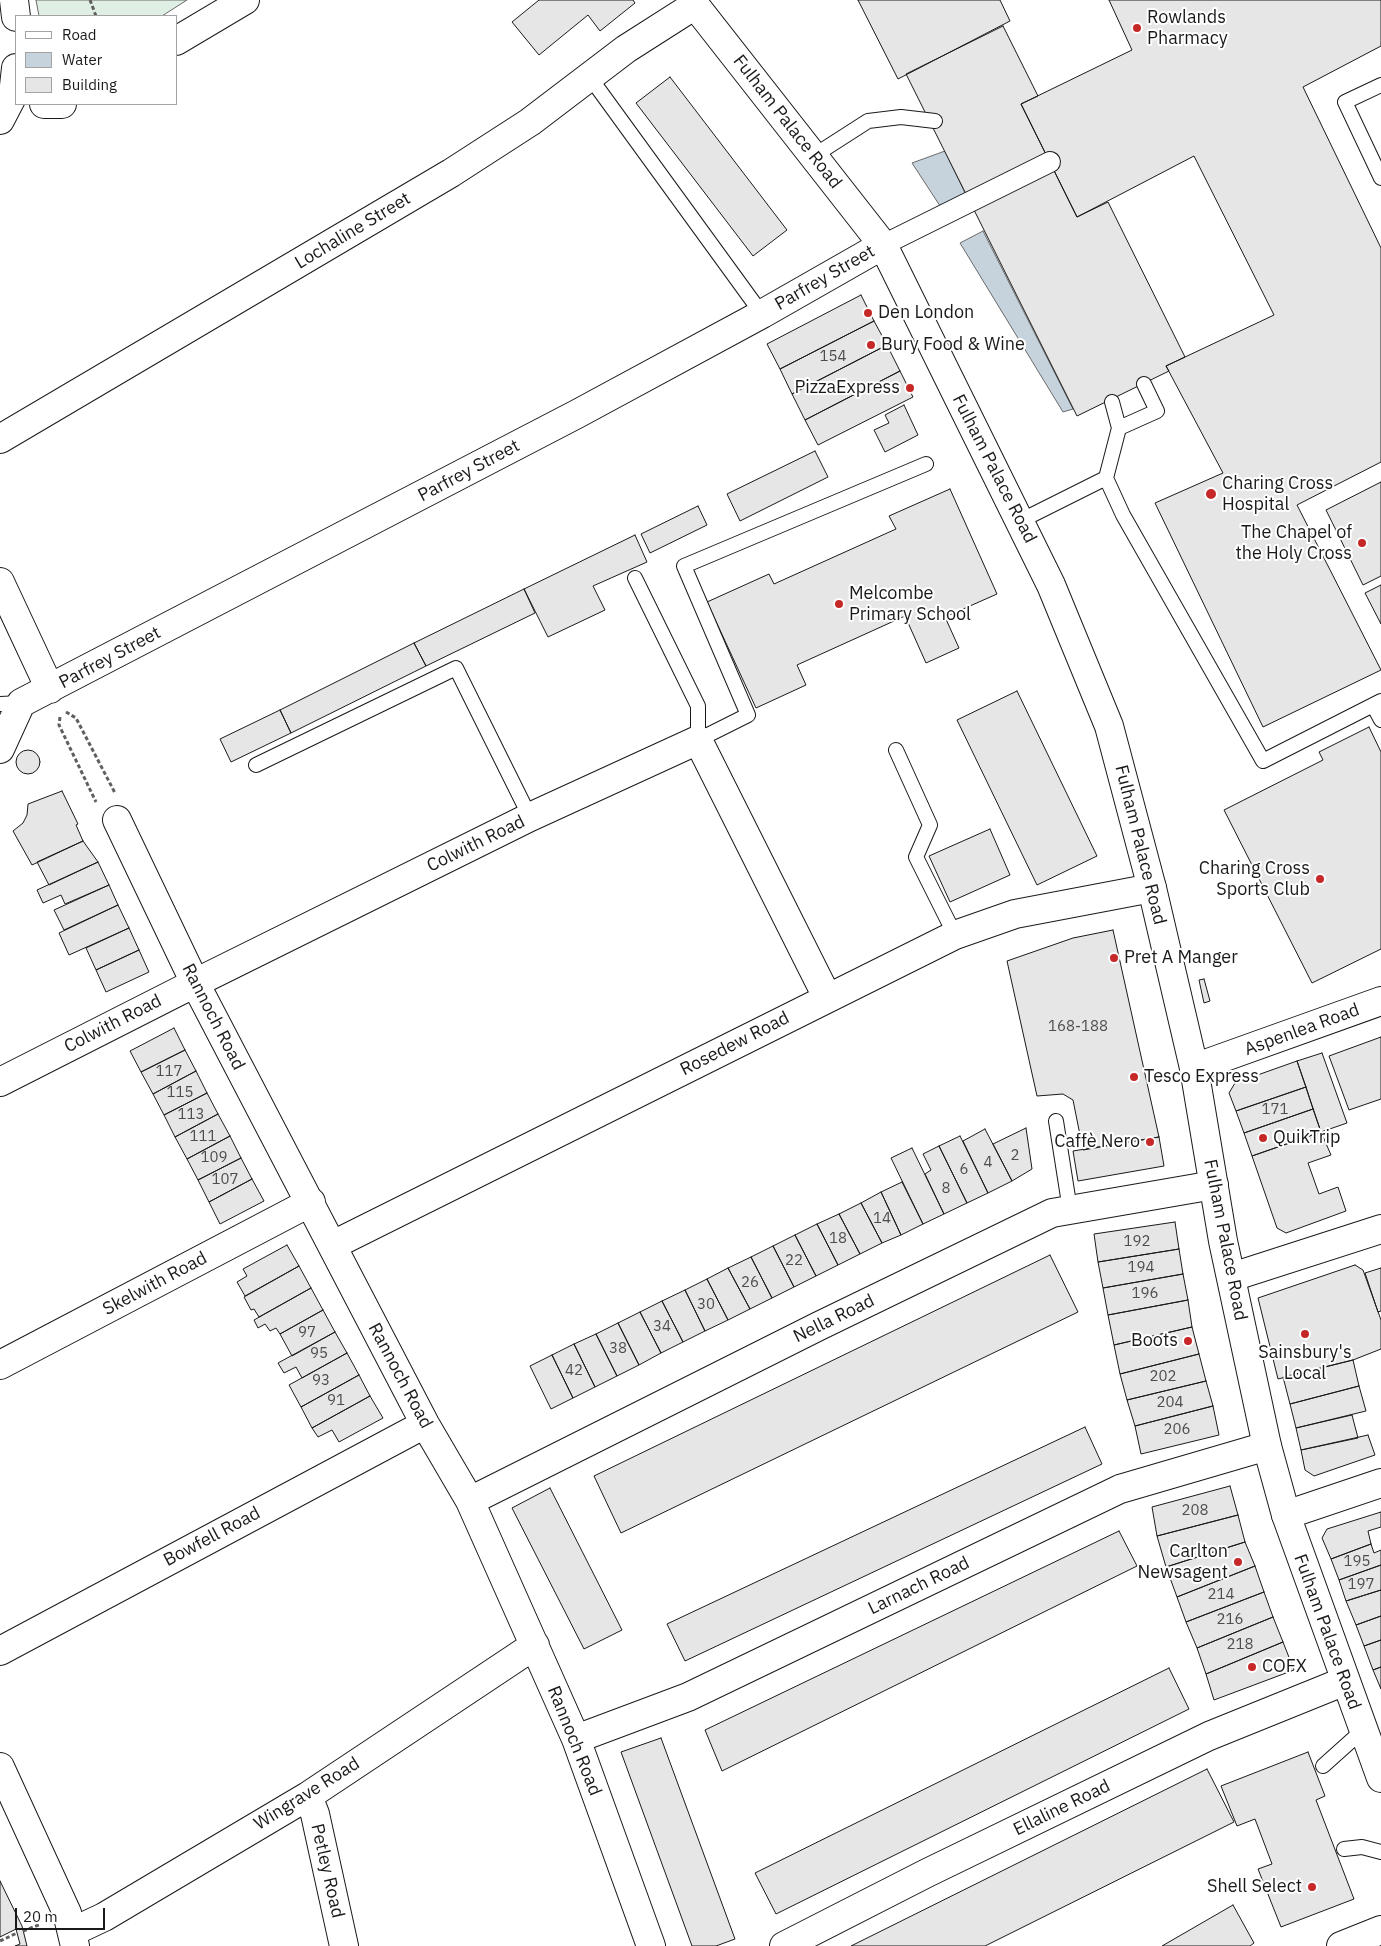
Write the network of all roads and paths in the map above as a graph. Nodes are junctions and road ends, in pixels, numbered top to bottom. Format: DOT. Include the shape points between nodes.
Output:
graph roads {
  1 [pos="14,0"];
  2 [pos="90,0"];
  3 [pos="245,0"];
  4 [pos="693,3"];
  5 [pos="16,15"];
  6 [pos="96,15"];
  7 [pos="178,40"];
  8 [pos="589,76"];
  9 [pos="1381,85"];
  10 [pos="15,86"];
  11 [pos="0,120"];
  12 [pos="935,121"];
  13 [pos="814,155"];
  14 [pos="1050,162"];
  15 [pos="1381,178"];
  16 [pos="883,245"];
  17 [pos="762,314"];
  18 [pos="1144,384"];
  19 [pos="1112,402"];
  20 [pos="1119,428"];
  21 [pos="0,439"];
  22 [pos="926,464"];
  23 [pos="1106,478"];
  24 [pos="1020,521"];
  25 [pos="635,578"];
  26 [pos="0,582"];
  27 [pos="50,690"];
  28 [pos="1377,703"];
  29 [pos="11,704"];
  30 [pos="1381,720"];
  31 [pos="698,740"];
  32 [pos="0,749"];
  33 [pos="896,750"];
  34 [pos="256,765"];
  35 [pos="530,817"];
  36 [pos="117,820"];
  37 [pos="1152,888"];
  38 [pos="955,935"];
  39 [pos="195,983"];
  40 [pos="827,997"];
  41 [pos="1381,1001"];
  42 [pos="1194,1068"];
  43 [pos="0,1082"];
  44 [pos="1056,1121"];
  45 [pos="1214,1185"];
  46 [pos="311,1202"];
  47 [pos="1070,1210"];
  48 [pos="1381,1229"];
  49 [pos="333,1245"];
  50 [pos="1232,1277"];
  51 [pos="0,1365"];
  52 [pos="425,1424"];
  53 [pos="1267,1446"];
  54 [pos="1381,1483"];
  55 [pos="470,1501"];
  56 [pos="1286,1515"];
  57 [pos="535,1645"];
  58 [pos="0,1651"];
  59 [pos="1345,1681"];
  60 [pos="576,1739"];
  61 [pos="1371,1743"];
  62 [pos="1323,1766"];
  63 [pos="0,1768"];
  64 [pos="1381,1778"];
  65 [pos="308,1796"];
  66 [pos="1344,1849"];
  67 [pos="1381,1852"];
  68 [pos="1381,1930"];
  69 [pos="17,1933"];
  70 [pos="73,1939"];
  71 [pos="0,1941"];
  72 [pos="344,1946"];
  73 [pos="651,1946"];
  74 [pos="784,1946"];
  75 [pos="1341,1946"];
  1 -- 5 [label="street"];
  2 -- 6 [label="path"];
  3 -- 7 [label="street"];
  4 -- 8 [label="street, Lochaline Street"];
  4 -- 13 [label="street, Fulham Palace Road"];
  8 -- 17 [label="lane"];
  8 -- 21 [label="street, Lochaline Street" via="530,122 451,173"];
  9 -- 15 [label="lane" via="1345,102"];
  10 -- 11 [label="street"];
  12 -- 13 [label="lane" via="901,117 868,121"];
  13 -- 16 [label="street, Fulham Palace Road"];
  14 -- 16 [label="street"];
  16 -- 17 [label="street, Parfrey Street"];
  16 -- 24 [label="street, Fulham Palace Road"];
  17 -- 27 [label="street, Parfrey Street"];
  18 -- 20 [label="lane" via="1158,411"];
  19 -- 20 [label="lane"];
  20 -- 23 [label="lane"];
  22 -- 31 [label="lane" via="684,566 748,715"];
  23 -- 24 [label="lane"];
  23 -- 28 [label="lane" via="1122,515 1263,761"];
  24 -- 37 [label="street, Fulham Palace Road" via="1052,585 1109,726"];
  25 -- 31 [label="lane" via="698,706"];
  26 -- 27 [label="street"];
  27 -- 29 [label="street, Parfrey Street"];
  28 -- 30 [label="lane"];
  29 -- 32 [label="street"];
  31 -- 35 [label="street, Colwith Road"];
  31 -- 40 [label="street"];
  33 -- 38 [label="lane" via="930,825 916,857"];
  34 -- 35 [label="lane" via="456,668"];
  35 -- 39 [label="street, Colwith Road"];
  36 -- 36 [label="path" via="103,817 59,726 61,710 76,718 123,807"];
  36 -- 39 [label="street, Rannoch Road"];
  37 -- 38 [label="street, Rosedew Road" via="1015,914"];
  37 -- 42 [label="street, Fulham Palace Road"];
  38 -- 40 [label="street, Rosedew Road"];
  39 -- 43 [label="street, Colwith Road"];
  39 -- 46 [label="street, Rannoch Road"];
  40 -- 49 [label="street, Rosedew Road"];
  41 -- 42 [label="street, Aspenlea Road"];
  42 -- 45 [label="street, Fulham Palace Road"];
  44 -- 47 [label="lane"];
  45 -- 47 [label="street, Nella Road"];
  45 -- 50 [label="street, Fulham Palace Road"];
  46 -- 49 [label="street, Rannoch Road"];
  46 -- 51 [label="street, Skelwith Road"];
  47 -- 55 [label="street, Nella Road" via="1052,1213 828,1321"];
  48 -- 50 [label="street"];
  49 -- 52 [label="street, Rannoch Road"];
  50 -- 53 [label="street, Fulham Palace Road"];
  52 -- 55 [label="street, Rannoch Road"];
  52 -- 58 [label="street, Bowfell Road"];
  53 -- 56 [label="street, Fulham Palace Road"];
  53 -- 60 [label="street, Larnach Road" via="1120,1489 688,1697"];
  54 -- 56 [label="street"];
  55 -- 57 [label="street, Rannoch Road"];
  56 -- 59 [label="street, Fulham Palace Road"];
  57 -- 60 [label="street, Rannoch Road"];
  57 -- 65 [label="street, Wingrave Road"];
  59 -- 61 [label="street, Fulham Palace Road"];
  59 -- 74 [label="street, Ellaline Road" via="1209,1736"];
  60 -- 73 [label="street, Rannoch Road"];
  61 -- 62 [label="lane"];
  61 -- 64 [label="street, Fulham Palace Road"];
  63 -- 70 [label="street" via="67,1913"];
  65 -- 70 [label="street, Wingrave Road" via="104,1917"];
  65 -- 72 [label="street, Petley Road" via="315,1814"];
  66 -- 67 [label="lane" via="1362,1847"];
  68 -- 75 [label="street"];
  69 -- 71 [label="path"];
}
